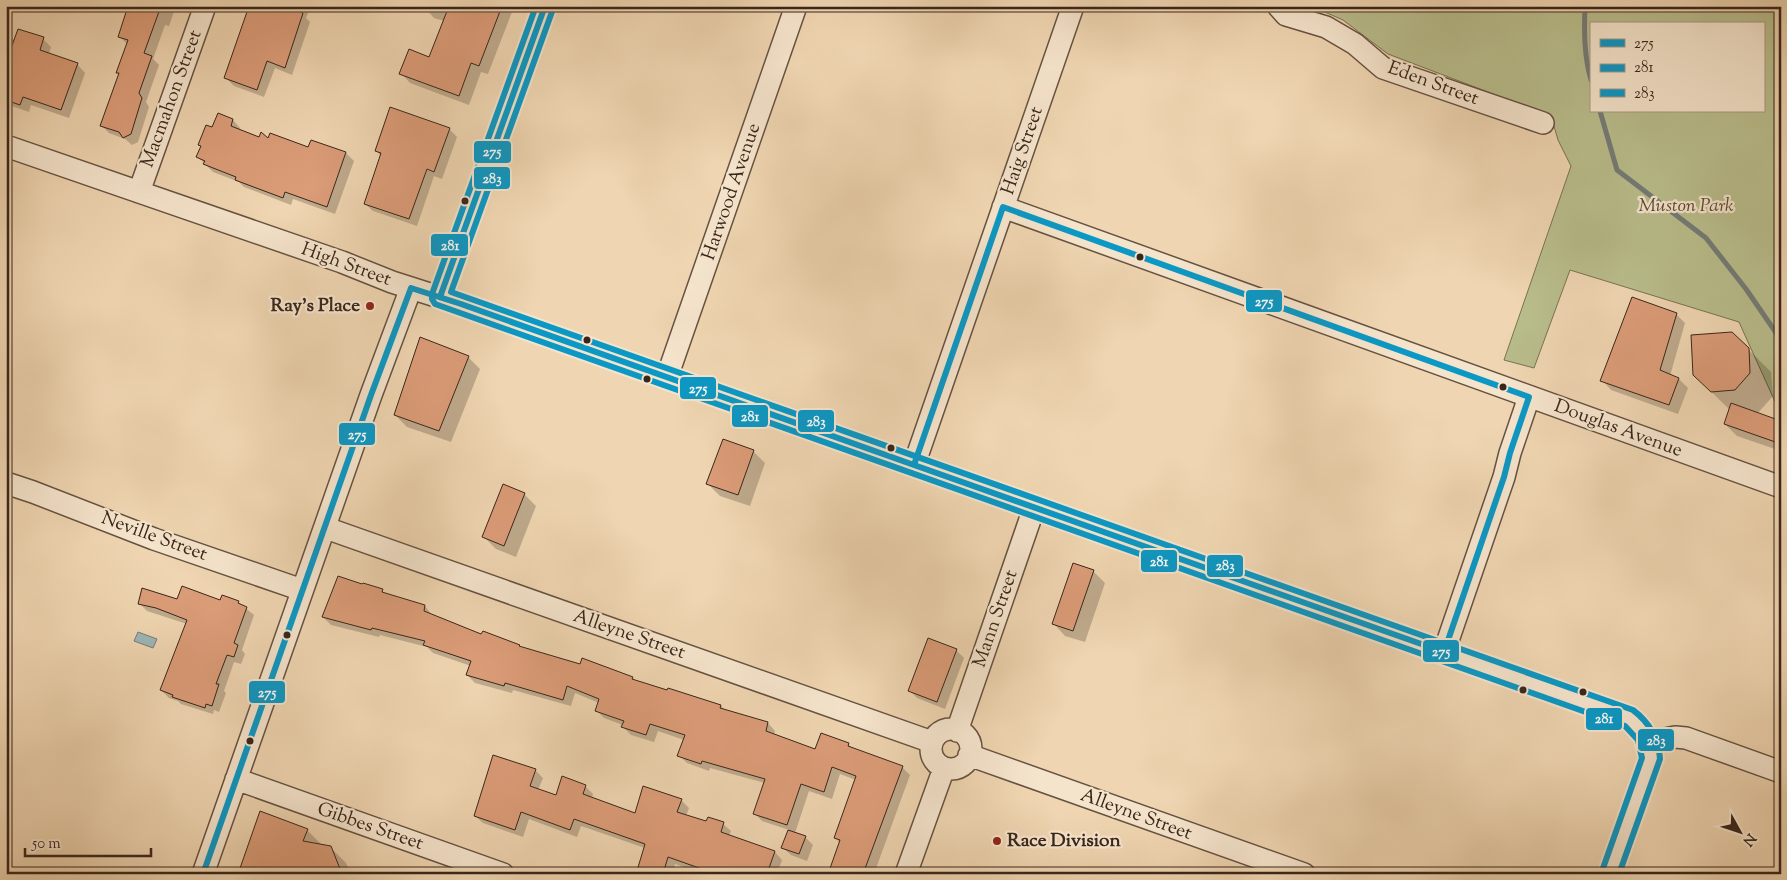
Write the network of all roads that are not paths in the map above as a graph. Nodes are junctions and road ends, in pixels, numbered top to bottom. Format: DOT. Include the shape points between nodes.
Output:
graph roads {
  1 [pos="205,6"];
  2 [pos="545,6"];
  3 [pos="796,6"];
  4 [pos="1073,6"];
  5 [pos="1278,6"];
  6 [pos="1543,123"];
  7 [pos="6,146"];
  8 [pos="139,192"];
  9 [pos="1003,207"];
  10 [pos="411,288"];
  11 [pos="440,297"];
  12 [pos="667,377"];
  13 [pos="1529,397"];
  14 [pos="914,465"];
  15 [pos="6,483"];
  16 [pos="1781,487"];
  17 [pos="1034,508"];
  18 [pos="326,528"];
  19 [pos="302,590"];
  20 [pos="1444,652"];
  21 [pos="957,730"];
  22 [pos="932,742"];
  23 [pos="1650,742"];
  24 [pos="970,755"];
  25 [pos="944,768"];
  26 [pos="1781,772"];
  27 [pos="236,780"];
  28 [pos="203,874"];
  29 [pos="503,874"];
  30 [pos="906,874"];
  31 [pos="1304,874"];
  32 [pos="1610,874"];
  1 -- 8 [label="street, Macmahon Street"];
  2 -- 11 [label="street"];
  3 -- 12 [label="street, Harwood Avenue"];
  4 -- 9 [label="street, Haig Street"];
  5 -- 6 [label="street, Eden Street" via="1286,16 1326,27 1355,44 1383,68"];
  7 -- 8 [label="street, High Street"];
  8 -- 10 [label="street, High Street"];
  9 -- 13 [label="street, Douglas Avenue"];
  9 -- 14 [label="street, Haig Street"];
  10 -- 11 [label="street, High Street"];
  10 -- 18 [label="street"];
  11 -- 12 [label="street, High Street"];
  12 -- 14 [label="street, High Street"];
  13 -- 16 [label="street, Douglas Avenue"];
  13 -- 20 [label="street"];
  14 -- 17 [label="street, High Street"];
  15 -- 19 [label="street, Neville Street"];
  17 -- 20 [label="street, High Street"];
  17 -- 21 [label="street, Mann Street"];
  18 -- 19 [label="street"];
  18 -- 22 [label="street, Alleyne Street"];
  19 -- 27 [label="street"];
  20 -- 23 [label="street, High Street" via="1629,718 1640,726"];
  21 -- 22 [label="street" via="940,733"];
  21 -- 24 [label="street" via="967,738"];
  22 -- 25 [label="street" via="934,760"];
  23 -- 26 [label="street" via="1686,738"];
  23 -- 32 [label="street" via="1651,759"];
  24 -- 25 [label="street" via="956,768"];
  24 -- 31 [label="street, Alleyne Street"];
  25 -- 30 [label="street"];
  27 -- 28 [label="street"];
  27 -- 29 [label="street, Gibbes Street"];
}
